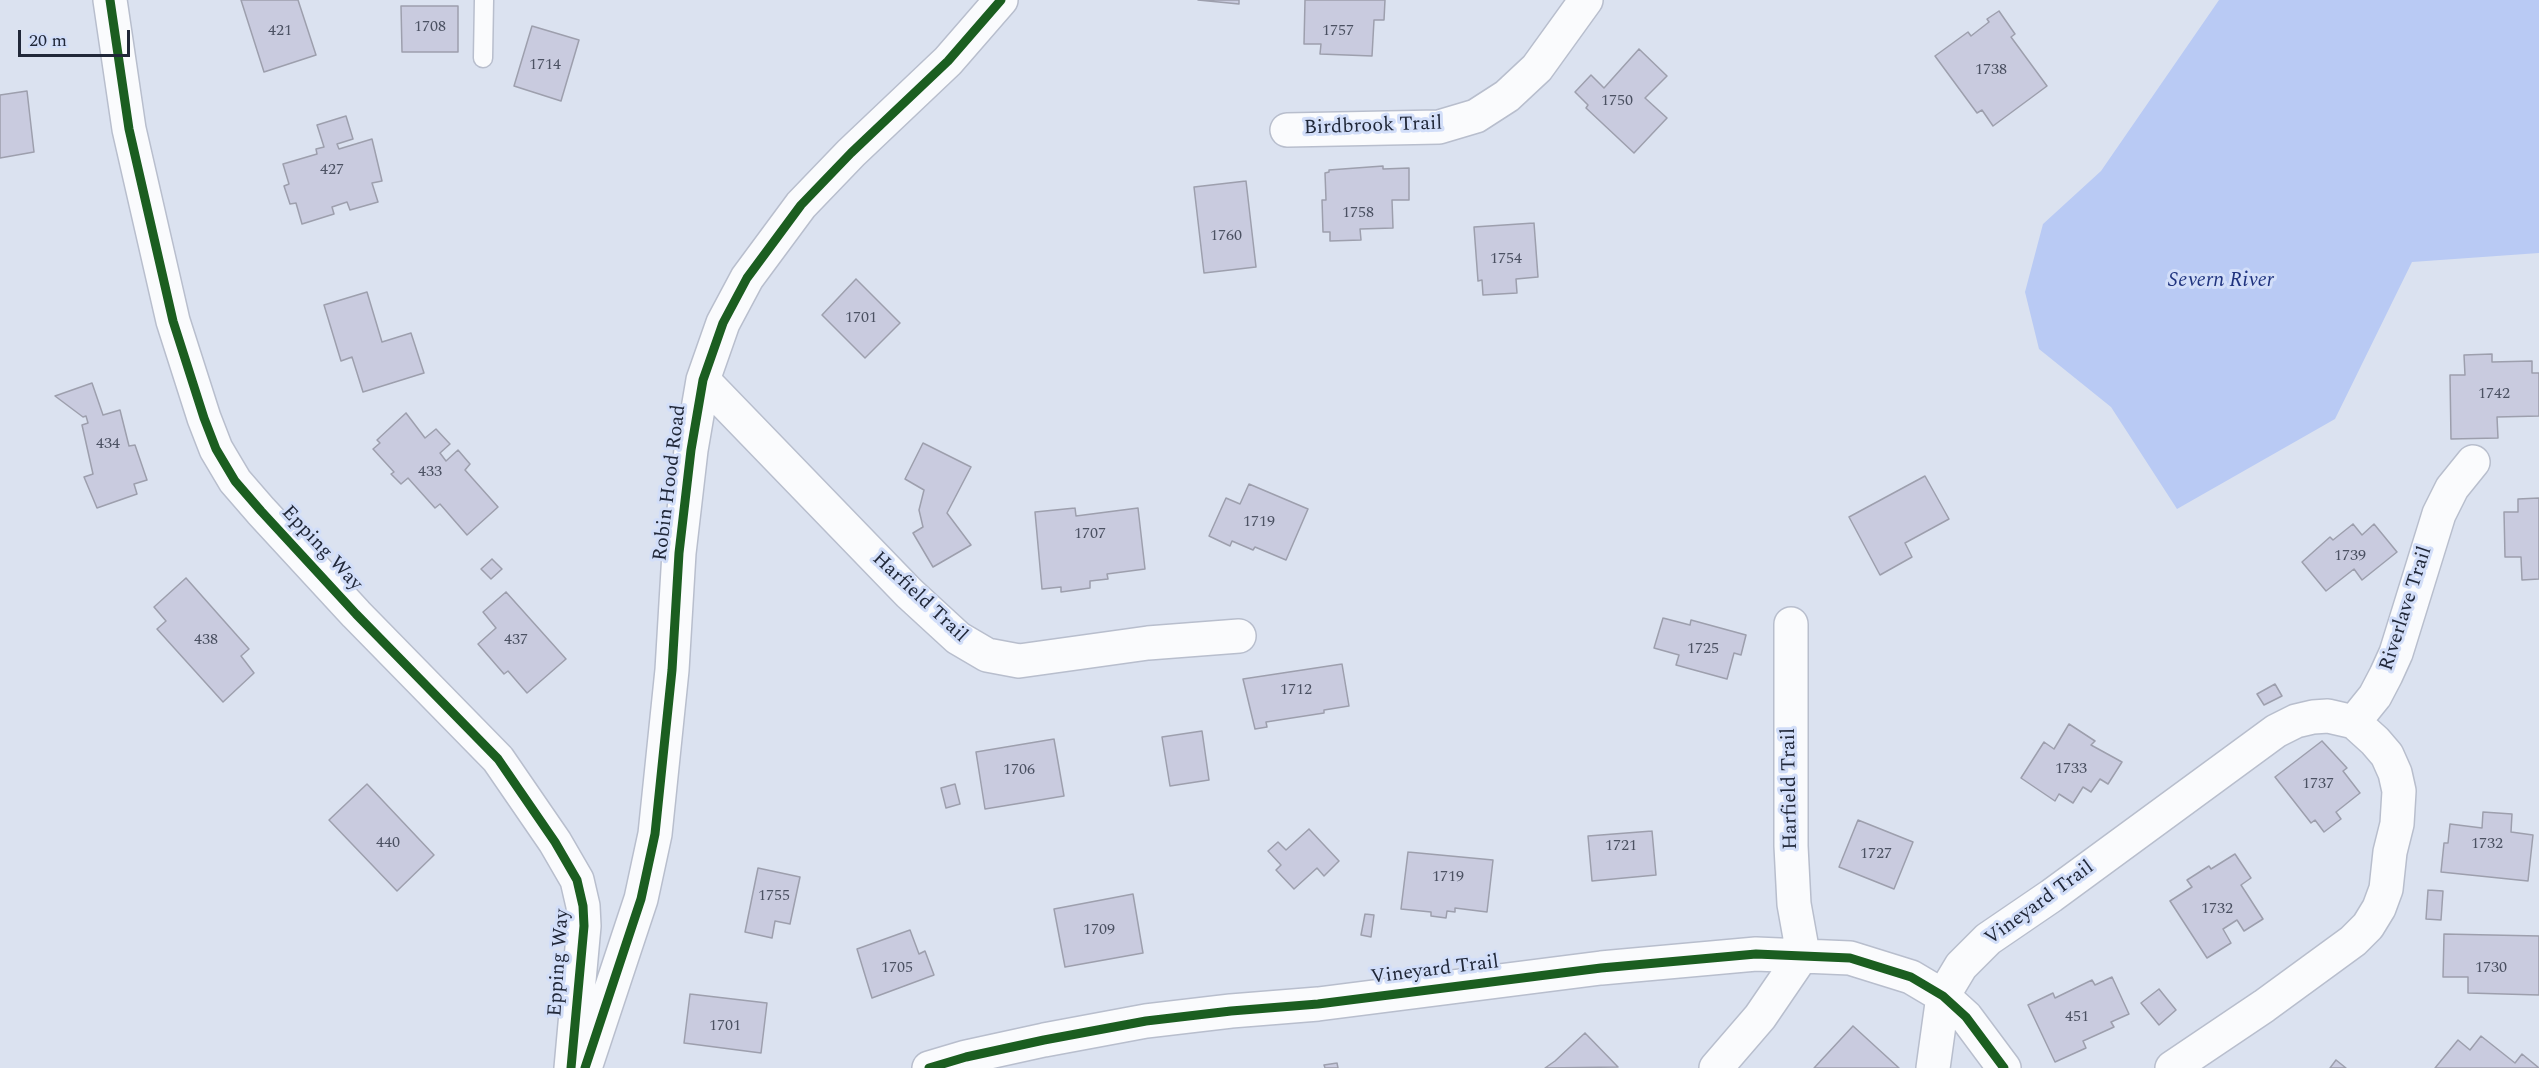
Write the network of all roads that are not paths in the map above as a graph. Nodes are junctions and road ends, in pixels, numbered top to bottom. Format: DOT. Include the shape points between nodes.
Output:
graph roads {
  1 [pos="110,0"];
  2 [pos="484,0"];
  3 [pos="1001,0"];
  4 [pos="1586,0"];
  5 [pos="483,58"];
  6 [pos="1287,130"];
  7 [pos="704,380"];
  8 [pos="2473,462"];
  9 [pos="1791,624"];
  10 [pos="1239,636"];
  11 [pos="2354,722"];
  12 [pos="1803,954"];
  13 [pos="1943,996"];
  14 [pos="571,1068"];
  15 [pos="585,1068"];
  16 [pos="929,1068"];
  17 [pos="1716,1068"];
  18 [pos="1933,1068"];
  19 [pos="2004,1068"];
  20 [pos="2172,1068"];
  1 -- 14 [label="street, Epping Way" via="129,129 173,321 216,448 235,481 261,511 498,759 555,842 576,880 583,906"];
  2 -- 5 [label="lane"];
  3 -- 7 [label="street, Robin Hood Road" via="948,61 801,205 747,278 728,314"];
  4 -- 6 [label="street, Birdbrook Trail" via="1537,68 1507,96 1476,116 1439,127"];
  7 -- 10 [label="street, Harfield Trail" via="909,593 958,638 987,655 1019,661 1148,643"];
  7 -- 15 [label="street, Robin Hood Road" via="679,553 655,834 641,899"];
  8 -- 11 [label="street, Riverlave Trail" via="2452,488 2439,514 2386,675"];
  9 -- 12 [label="street, Harfield Trail" via="1791,846 1794,904"];
  11 -- 13 [label="street, Vineyard Trail" via="2313,717 2276,731 1988,939 1961,966"];
  11 -- 20 [label="street" via="2387,755 2399,791 2386,889 2379,908 2353,941"];
  12 -- 13 [label="street, Vineyard Trail" via="1850,958 1892,969"];
  12 -- 16 [label="street, Vineyard Trail" via="1756,954 1601,968 1318,1004 1146,1021 1044,1040"];
  12 -- 17 [label="street" via="1760,1017"];
  13 -- 18 [label="street"];
  13 -- 19 [label="street" via="1966,1017"];
}
